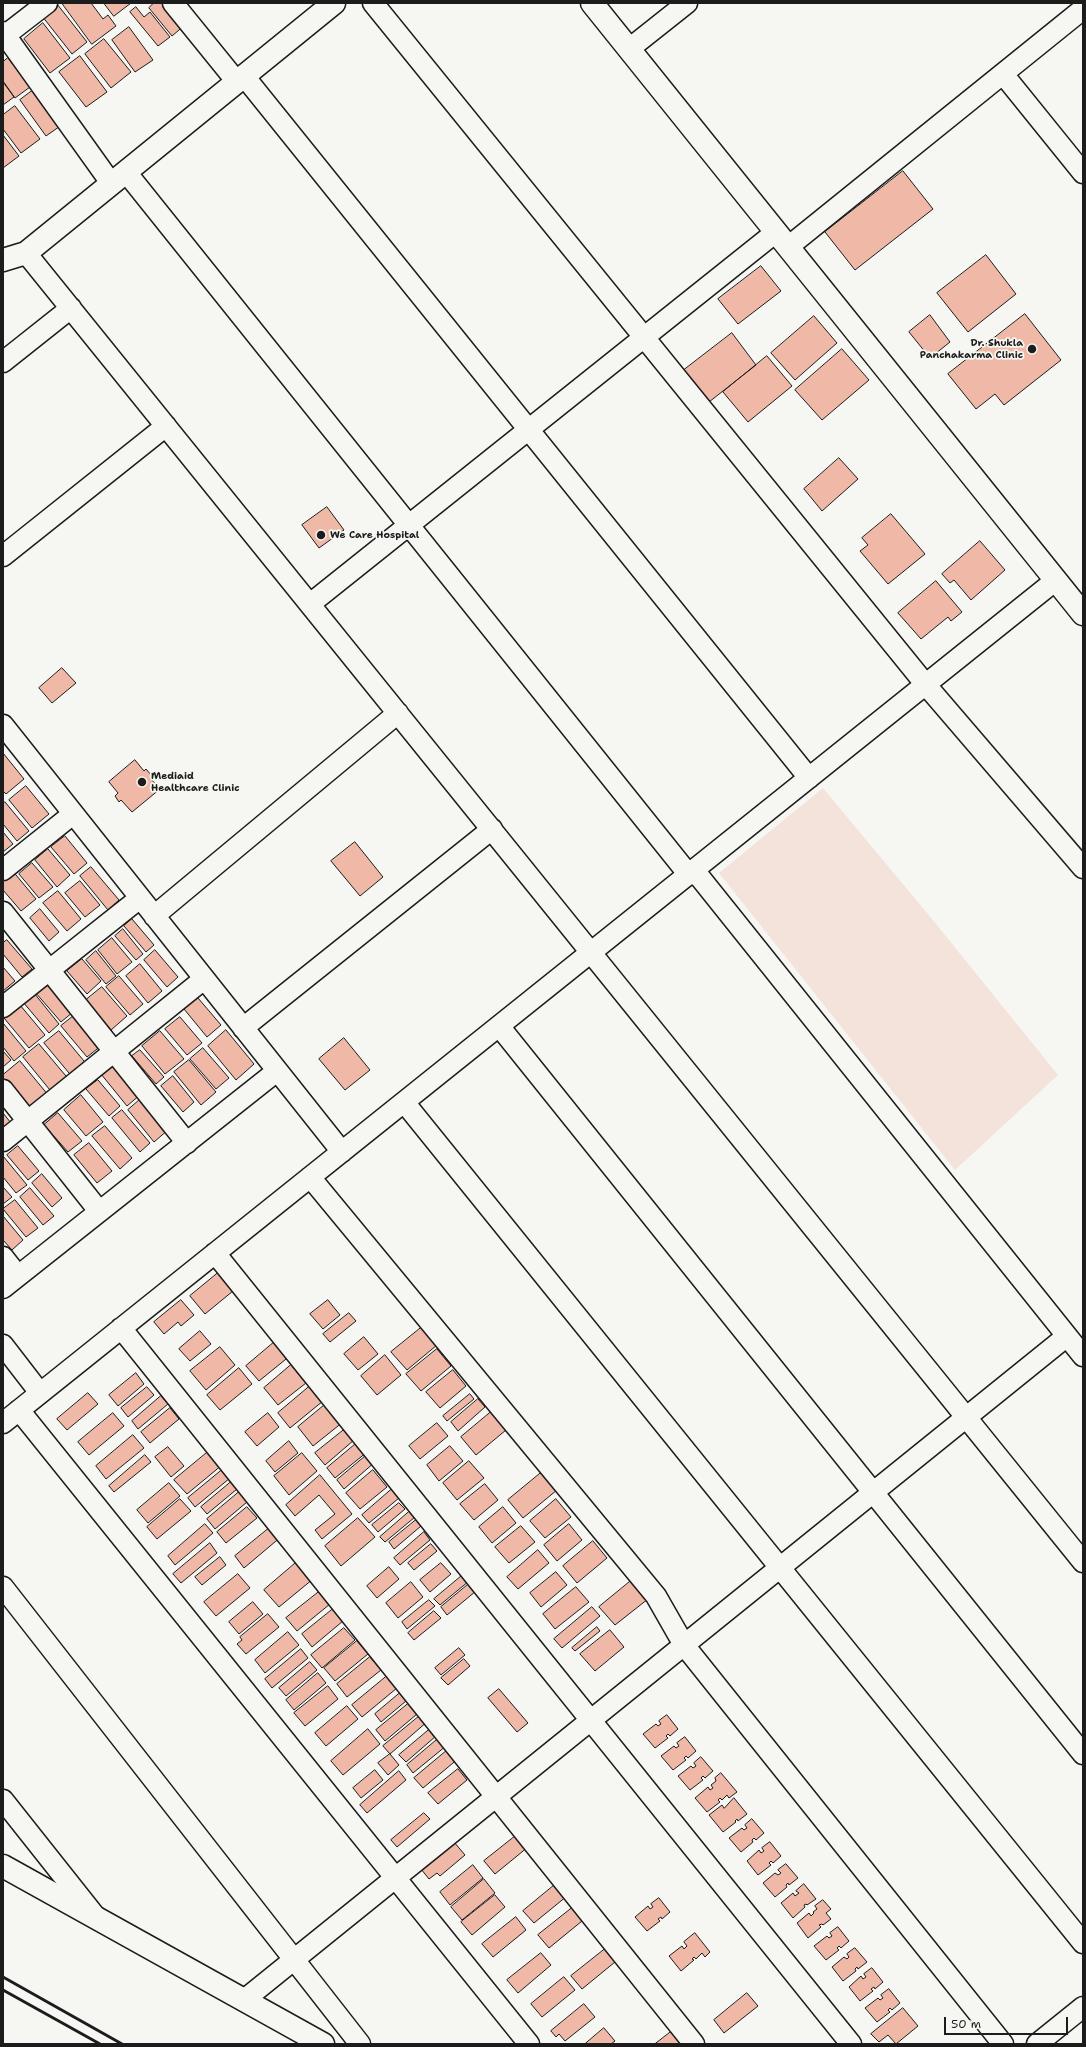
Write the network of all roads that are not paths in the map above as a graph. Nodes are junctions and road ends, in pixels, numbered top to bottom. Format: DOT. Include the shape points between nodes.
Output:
graph roads {
  1 [pos="47,3"];
  2 [pos="173,3"];
  3 [pos="334,3"];
  4 [pos="374,3"];
  5 [pos="592,3"];
  6 [pos="686,3"];
  7 [pos="1082,11"];
  8 [pos="4,35"];
  9 [pos="629,49"];
  10 [pos="1003,74"];
  11 [pos="240,79"];
  12 [pos="1083,173"];
  13 [pos="118,178"];
  14 [pos="782,240"];
  15 [pos="26,252"];
  16 [pos="3,260"];
  17 [pos="71,308"];
  18 [pos="644,338"];
  19 [pos="3,362"];
  20 [pos="166,426"];
  21 [pos="529,430"];
  22 [pos="409,526"];
  23 [pos="3,556"];
  24 [pos="1056,580"];
  25 [pos="310,604"];
  26 [pos="1083,614"];
  27 [pos="926,685"];
  28 [pos="398,713"];
  29 [pos="3,726"];
  30 [pos="809,778"];
  31 [pos="73,814"];
  32 [pos="492,829"];
  33 [pos="1083,868"];
  34 [pos="3,870"];
  35 [pos="691,872"];
  36 [pos="140,898"];
  37 [pos="3,912"];
  38 [pos="154,916"];
  39 [pos="591,952"];
  40 [pos="49,970"];
  41 [pos="204,979"];
  42 [pos="3,1007"];
  43 [pos="499,1026"];
  44 [pos="243,1028"];
  45 [pos="114,1052"];
  46 [pos="277,1071"];
  47 [pos="3,1090"];
  48 [pos="404,1102"];
  49 [pos="28,1121"];
  50 [pos="3,1141"];
  51 [pos="187,1142"];
  52 [pos="342,1152"];
  53 [pos="310,1178"];
  54 [pos="100,1211"];
  55 [pos="215,1253"];
  56 [pos="3,1257"];
  57 [pos="11,1282"];
  58 [pos="121,1328"];
  59 [pos="1067,1336"];
  60 [pos="3,1345"];
  61 [pos="1083,1356"];
  62 [pos="40,1393"];
  63 [pos="20,1410"];
  64 [pos="966,1417"];
  65 [pos="3,1423"];
  66 [pos="873,1492"];
  67 [pos="1083,1562"];
  68 [pos="779,1568"];
  69 [pos="3,1587"];
  70 [pos="684,1645"];
  71 [pos="590,1720"];
  72 [pos="1083,1754"];
  73 [pos="496,1797"];
  74 [pos="3,1800"];
  75 [pos="3,1866"];
  76 [pos="396,1877"];
  77 [pos="98,1919"];
  78 [pos="1083,1943"];
  79 [pos="294,1959"];
  80 [pos="244,2000"];
  81 [pos="1083,2007"];
  82 [pos="323,2044"];
  83 [pos="360,2044"];
  84 [pos="529,2044"];
  85 [pos="694,2044"];
  86 [pos="850,2044"];
  87 [pos="1004,2044"];
  88 [pos="1037,2044"];
  1 -- 8 [label="street"];
  2 -- 11 [label="street"];
  3 -- 11 [label="street"];
  4 -- 18 [label="street"];
  5 -- 9 [label="street"];
  6 -- 9 [label="street"];
  7 -- 10 [label="street"];
  8 -- 13 [label="street"];
  9 -- 14 [label="street"];
  10 -- 12 [label="street"];
  10 -- 14 [label="street"];
  11 -- 13 [label="street"];
  11 -- 21 [label="street"];
  13 -- 15 [label="street"];
  13 -- 22 [label="street"];
  14 -- 18 [label="street"];
  14 -- 24 [label="street"];
  15 -- 16 [label="street"];
  15 -- 17 [label="street"];
  17 -- 19 [label="street"];
  17 -- 20 [label="street"];
  18 -- 21 [label="street"];
  18 -- 27 [label="street"];
  20 -- 23 [label="street"];
  20 -- 25 [label="street"];
  21 -- 22 [label="street"];
  21 -- 30 [label="street"];
  22 -- 25 [label="street"];
  22 -- 35 [label="street"];
  24 -- 26 [label="street"];
  24 -- 27 [label="street"];
  25 -- 28 [label="street"];
  27 -- 30 [label="street"];
  27 -- 33 [label="street"];
  28 -- 32 [label="street"];
  28 -- 38 [label="street"];
  29 -- 31 [label="street"];
  30 -- 35 [label="street"];
  31 -- 34 [label="street"];
  31 -- 36 [label="street"];
  32 -- 39 [label="street"];
  32 -- 44 [label="street"];
  35 -- 39 [label="street"];
  35 -- 59 [label="street"];
  36 -- 38 [label="street"];
  36 -- 40 [label="street"];
  37 -- 40 [label="street"];
  38 -- 41 [label="street"];
  39 -- 43 [label="street"];
  39 -- 64 [label="street"];
  40 -- 42 [label="street"];
  40 -- 45 [label="street"];
  41 -- 44 [label="street"];
  41 -- 45 [label="street"];
  43 -- 48 [label="street"];
  43 -- 66 [label="street"];
  44 -- 46 [label="street"];
  45 -- 49 [label="street"];
  45 -- 51 [label="street"];
  46 -- 51 [label="street"];
  46 -- 52 [label="street"];
  47 -- 49 [label="street"];
  48 -- 52 [label="street"];
  48 -- 68 [label="street"];
  49 -- 50 [label="street"];
  49 -- 54 [label="street"];
  51 -- 54 [label="street"];
  52 -- 53 [label="street"];
  53 -- 55 [label="street"];
  53 -- 70 [label="street" via="656,1596"];
  54 -- 57 [label="street"];
  55 -- 58 [label="street"];
  55 -- 71 [label="street"];
  56 -- 57 [label="street"];
  58 -- 62 [label="street"];
  58 -- 73 [label="street"];
  59 -- 61 [label="street"];
  59 -- 64 [label="street"];
  60 -- 62 [label="street"];
  62 -- 63 [label="street"];
  63 -- 65 [label="street"];
  63 -- 76 [label="street"];
  64 -- 66 [label="street"];
  64 -- 67 [label="street"];
  66 -- 68 [label="street"];
  66 -- 72 [label="street"];
  68 -- 70 [label="street"];
  68 -- 78 [label="street"];
  69 -- 79 [label="street"];
  70 -- 71 [label="street"];
  70 -- 87 [label="street"];
  71 -- 73 [label="street"];
  71 -- 86 [label="street"];
  73 -- 76 [label="street"];
  73 -- 85 [label="street"];
  74 -- 77 [label="street"];
  75 -- 77 [label="street"];
  76 -- 79 [label="street"];
  76 -- 84 [label="street"];
  77 -- 80 [label="street"];
  79 -- 80 [label="street"];
  79 -- 83 [label="street"];
  80 -- 82 [label="street"];
  81 -- 88 [label="street"];
}
